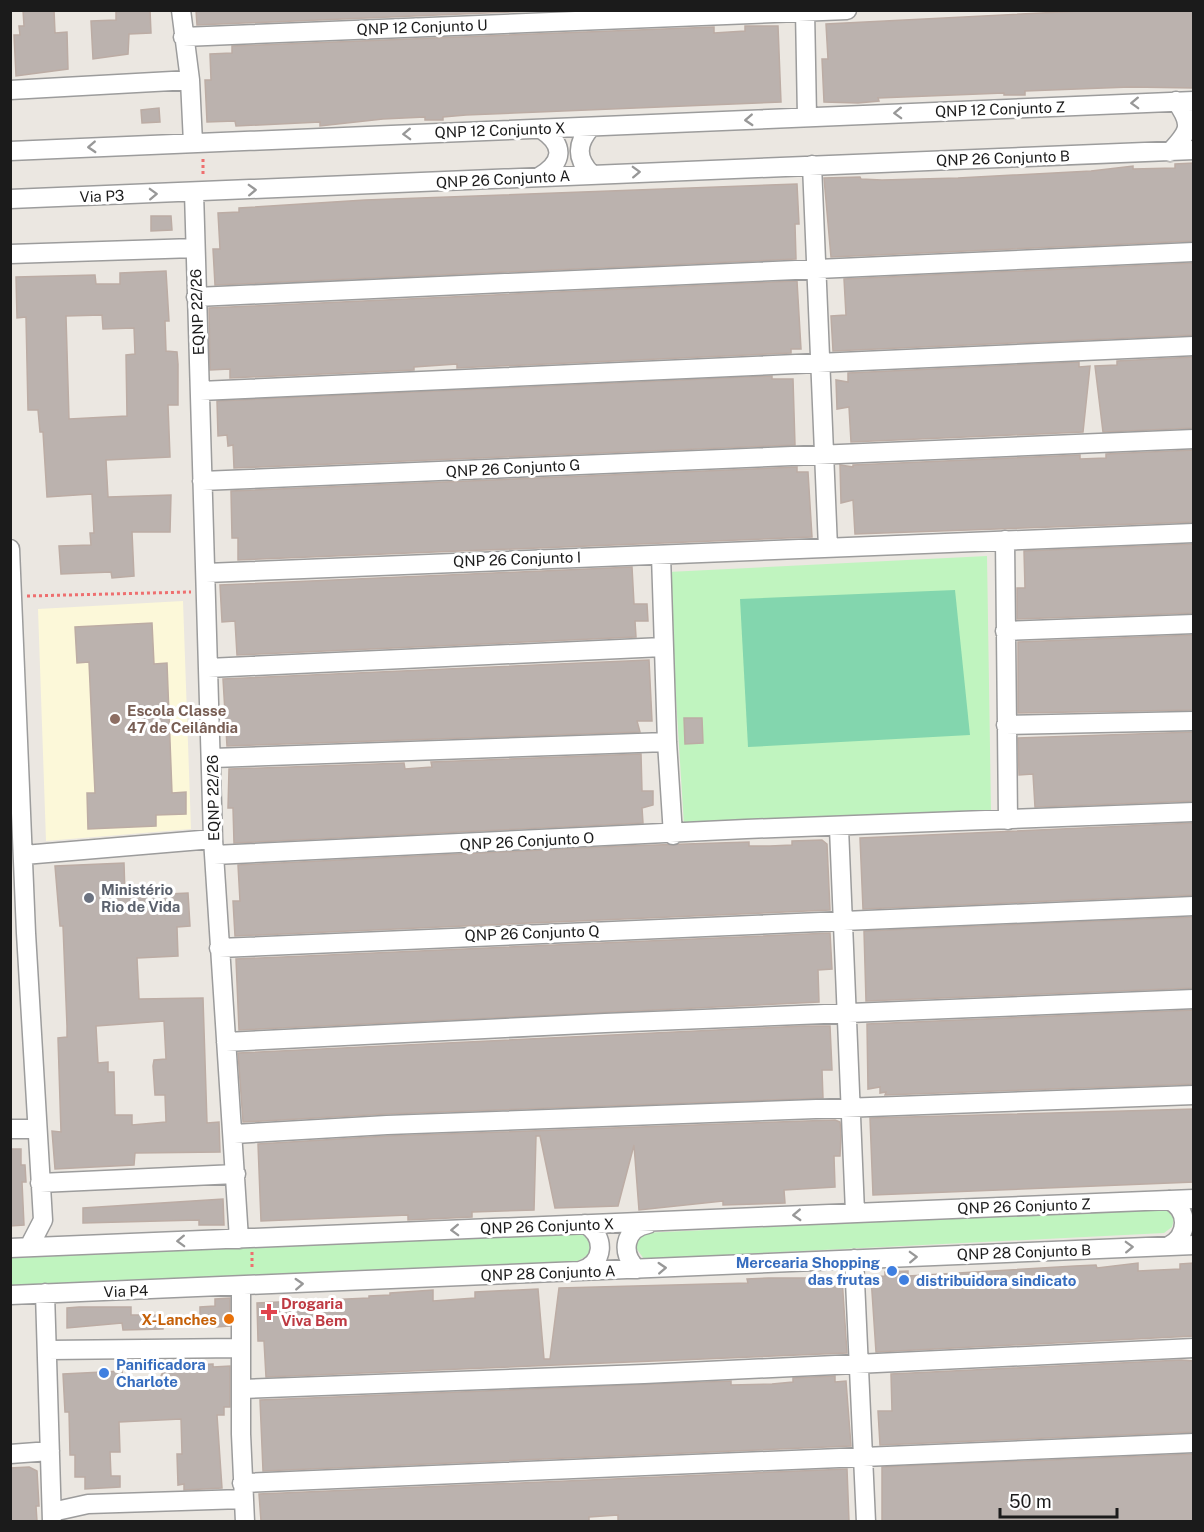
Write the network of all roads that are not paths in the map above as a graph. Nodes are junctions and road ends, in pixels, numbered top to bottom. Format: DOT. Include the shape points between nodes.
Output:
graph roads {
  1 [pos="181,10"];
  2 [pos="847,10"];
  3 [pos="805,11"];
  4 [pos="183,37"];
  5 [pos="190,80"];
  6 [pos="10,90"];
  7 [pos="1185,101"];
  8 [pos="807,117"];
  9 [pos="591,127"];
  10 [pos="541,129"];
  11 [pos="198,142"];
  12 [pos="1194,150"];
  13 [pos="10,151"];
  14 [pos="1170,152"];
  15 [pos="812,165"];
  16 [pos="591,174"];
  17 [pos="539,177"];
  18 [pos="199,192"];
  19 [pos="10,199"];
  20 [pos="195,248"];
  21 [pos="1194,252"];
  22 [pos="10,254"];
  23 [pos="816,268"];
  24 [pos="196,297"];
  25 [pos="1194,346"];
  26 [pos="820,362"];
  27 [pos="200,391"];
  28 [pos="1194,439"];
  29 [pos="824,454"];
  30 [pos="202,482"];
  31 [pos="1194,533"];
  32 [pos="1005,540"];
  33 [pos="828,548"];
  34 [pos="10,549"];
  35 [pos="661,555"];
  36 [pos="206,573"];
  37 [pos="1194,624"];
  38 [pos="1005,632"];
  39 [pos="663,647"];
  40 [pos="208,668"];
  41 [pos="1194,721"];
  42 [pos="1006,725"];
  43 [pos="14,734"];
  44 [pos="667,742"];
  45 [pos="213,758"];
  46 [pos="1194,812"];
  47 [pos="1008,820"];
  48 [pos="839,828"];
  49 [pos="673,835"];
  50 [pos="214,847"];
  51 [pos="24,855"];
  52 [pos="1194,906"];
  53 [pos="844,922"];
  54 [pos="18,933"];
  55 [pos="219,948"];
  56 [pos="1194,999"];
  57 [pos="847,1013"];
  58 [pos="226,1042"];
  59 [pos="1194,1095"];
  60 [pos="851,1107"];
  61 [pos="10,1129"];
  62 [pos="36,1129"];
  63 [pos="234,1134"];
  64 [pos="236,1174"];
  65 [pos="40,1183"];
  66 [pos="1194,1199"];
  67 [pos="1168,1200"];
  68 [pos="855,1212"];
  69 [pos="43,1220"];
  70 [pos="650,1223"];
  71 [pos="585,1224"];
  72 [pos="246,1238"];
  73 [pos="63,1245"];
  74 [pos="1194,1245"];
  75 [pos="1169,1246"];
  76 [pos="29,1247"];
  77 [pos="10,1248"];
  78 [pos="854,1259"];
  79 [pos="637,1269"];
  80 [pos="576,1271"];
  81 [pos="247,1287"];
  82 [pos="45,1293"];
  83 [pos="10,1295"];
  84 [pos="241,1348"];
  85 [pos="1194,1348"];
  86 [pos="48,1350"];
  87 [pos="858,1364"];
  88 [pos="242,1389"];
  89 [pos="1194,1443"];
  90 [pos="50,1451"];
  91 [pos="10,1454"];
  92 [pos="863,1458"];
  93 [pos="243,1491"];
  94 [pos="52,1517"];
  95 [pos="245,1521"];
  96 [pos="866,1521"];
  1 -- 4 [label="street"];
  2 -- 3 [label="street, QNP 12 Conjunto U"];
  3 -- 4 [label="street, QNP 12 Conjunto U"];
  3 -- 8 [label="street"];
  4 -- 5 [label="street"];
  5 -- 6 [label="street"];
  5 -- 11 [label="street"];
  7 -- 8 [label="street, QNP 12 Conjunto Z, one-way"];
  7 -- 14 [label="street" via="1188,128"];
  8 -- 9 [label="street, QNP 12 Conjunto X, one-way"];
  9 -- 10 [label="street, QNP 12 Conjunto X"];
  9 -- 16 [label="street" via="581,138 578,151"];
  10 -- 11 [label="street, QNP 12 Conjunto X, one-way"];
  10 -- 17 [label="street" via="554,138 559,153 553,169"];
  11 -- 13 [label="street, one-way"];
  12 -- 14 [label="street, QNP 26 Conjunto B"];
  14 -- 15 [label="street, QNP 26 Conjunto B"];
  16 -- 15 [label="street, QNP 26 Conjunto A, one-way"];
  15 -- 23 [label="street"];
  16 -- 17 [label="street, QNP 26 Conjunto A"];
  18 -- 17 [label="street, QNP 26 Conjunto A, one-way"];
  19 -- 18 [label="street, Via P3, one-way"];
  18 -- 20 [label="street, EQNP 22/26"];
  20 -- 22 [label="street, EQNP 22/26"];
  20 -- 24 [label="street, EQNP 22/26"];
  21 -- 23 [label="street"];
  23 -- 24 [label="street"];
  23 -- 26 [label="street"];
  24 -- 27 [label="street, EQNP 22/26"];
  25 -- 26 [label="street"];
  26 -- 27 [label="street"];
  26 -- 29 [label="street"];
  27 -- 30 [label="street, EQNP 22/26"];
  28 -- 29 [label="street, QNP 26 Conjunto G"];
  29 -- 30 [label="street, QNP 26 Conjunto G"];
  29 -- 33 [label="street"];
  30 -- 36 [label="street, EQNP 22/26"];
  31 -- 32 [label="street, QNP 26 Conjunto I"];
  32 -- 33 [label="street, QNP 26 Conjunto I"];
  32 -- 38 [label="street"];
  33 -- 35 [label="street, QNP 26 Conjunto I"];
  34 -- 43 [label="street"];
  35 -- 36 [label="street, QNP 26 Conjunto I"];
  35 -- 39 [label="street"];
  36 -- 40 [label="street, EQNP 22/26"];
  37 -- 38 [label="street"];
  38 -- 42 [label="street"];
  39 -- 40 [label="street"];
  39 -- 44 [label="street"];
  40 -- 45 [label="street, EQNP 22/26"];
  41 -- 42 [label="street"];
  42 -- 47 [label="street"];
  43 -- 51 [label="street"];
  44 -- 45 [label="street"];
  44 -- 49 [label="street"];
  45 -- 50 [label="street, EQNP 22/26"];
  46 -- 47 [label="street, QNP 26 Conjunto O"];
  47 -- 48 [label="street, QNP 26 Conjunto O"];
  48 -- 49 [label="street, QNP 26 Conjunto O"];
  48 -- 53 [label="street"];
  49 -- 50 [label="street, QNP 26 Conjunto O"];
  50 -- 51 [label="street, QNP 26 Conjunto O"];
  50 -- 55 [label="street, EQNP 22/26"];
  51 -- 54 [label="street"];
  52 -- 53 [label="street, QNP 26 Conjunto Q"];
  53 -- 55 [label="street, QNP 26 Conjunto Q"];
  53 -- 57 [label="street"];
  54 -- 62 [label="street"];
  55 -- 58 [label="street, EQNP 22/26"];
  56 -- 57 [label="street"];
  57 -- 58 [label="street"];
  57 -- 60 [label="street"];
  58 -- 63 [label="street, EQNP 22/26"];
  59 -- 60 [label="street"];
  60 -- 63 [label="street"];
  60 -- 68 [label="street"];
  61 -- 62 [label="street"];
  62 -- 65 [label="street"];
  63 -- 64 [label="street, EQNP 22/26"];
  64 -- 65 [label="street"];
  64 -- 72 [label="street, EQNP 22/26"];
  65 -- 69 [label="street"];
  66 -- 67 [label="street, QNP 26 Conjunto Z"];
  67 -- 68 [label="street, QNP 26 Conjunto Z"];
  67 -- 75 [label="street" via="1180,1209 1185,1223 1181,1237"];
  68 -- 70 [label="street, QNP 26 Conjunto X, one-way"];
  69 -- 73 [label="street"];
  69 -- 76 [label="street"];
  70 -- 71 [label="street, QNP 26 Conjunto X"];
  70 -- 79 [label="street" via="633,1231 627,1242 626,1254"];
  71 -- 72 [label="street, QNP 26 Conjunto X, one-way"];
  71 -- 80 [label="street" via="597,1234 601,1248 590,1267"];
  72 -- 73 [label="street, one-way"];
  73 -- 76 [label="street"];
  74 -- 75 [label="street, QNP 28 Conjunto B"];
  78 -- 75 [label="street, QNP 28 Conjunto B, one-way"];
  76 -- 77 [label="street"];
  79 -- 78 [label="street, QNP 28 Conjunto A, one-way"];
  78 -- 87 [label="street"];
  79 -- 80 [label="street, QNP 28 Conjunto A"];
  81 -- 80 [label="street, QNP 28 Conjunto A, one-way"];
  81 -- 82 [label="street, Via P4"];
  81 -- 84 [label="street"];
  82 -- 83 [label="street, Via P4"];
  82 -- 86 [label="street"];
  84 -- 86 [label="street"];
  84 -- 88 [label="street"];
  85 -- 87 [label="street"];
  86 -- 90 [label="street"];
  87 -- 88 [label="street"];
  87 -- 92 [label="street"];
  88 -- 93 [label="street"];
  89 -- 92 [label="street"];
  90 -- 91 [label="street"];
  90 -- 94 [label="street"];
  92 -- 93 [label="street"];
  92 -- 96 [label="street"];
  93 -- 94 [label="street" via="88,1504"];
  93 -- 95 [label="street"];
}
